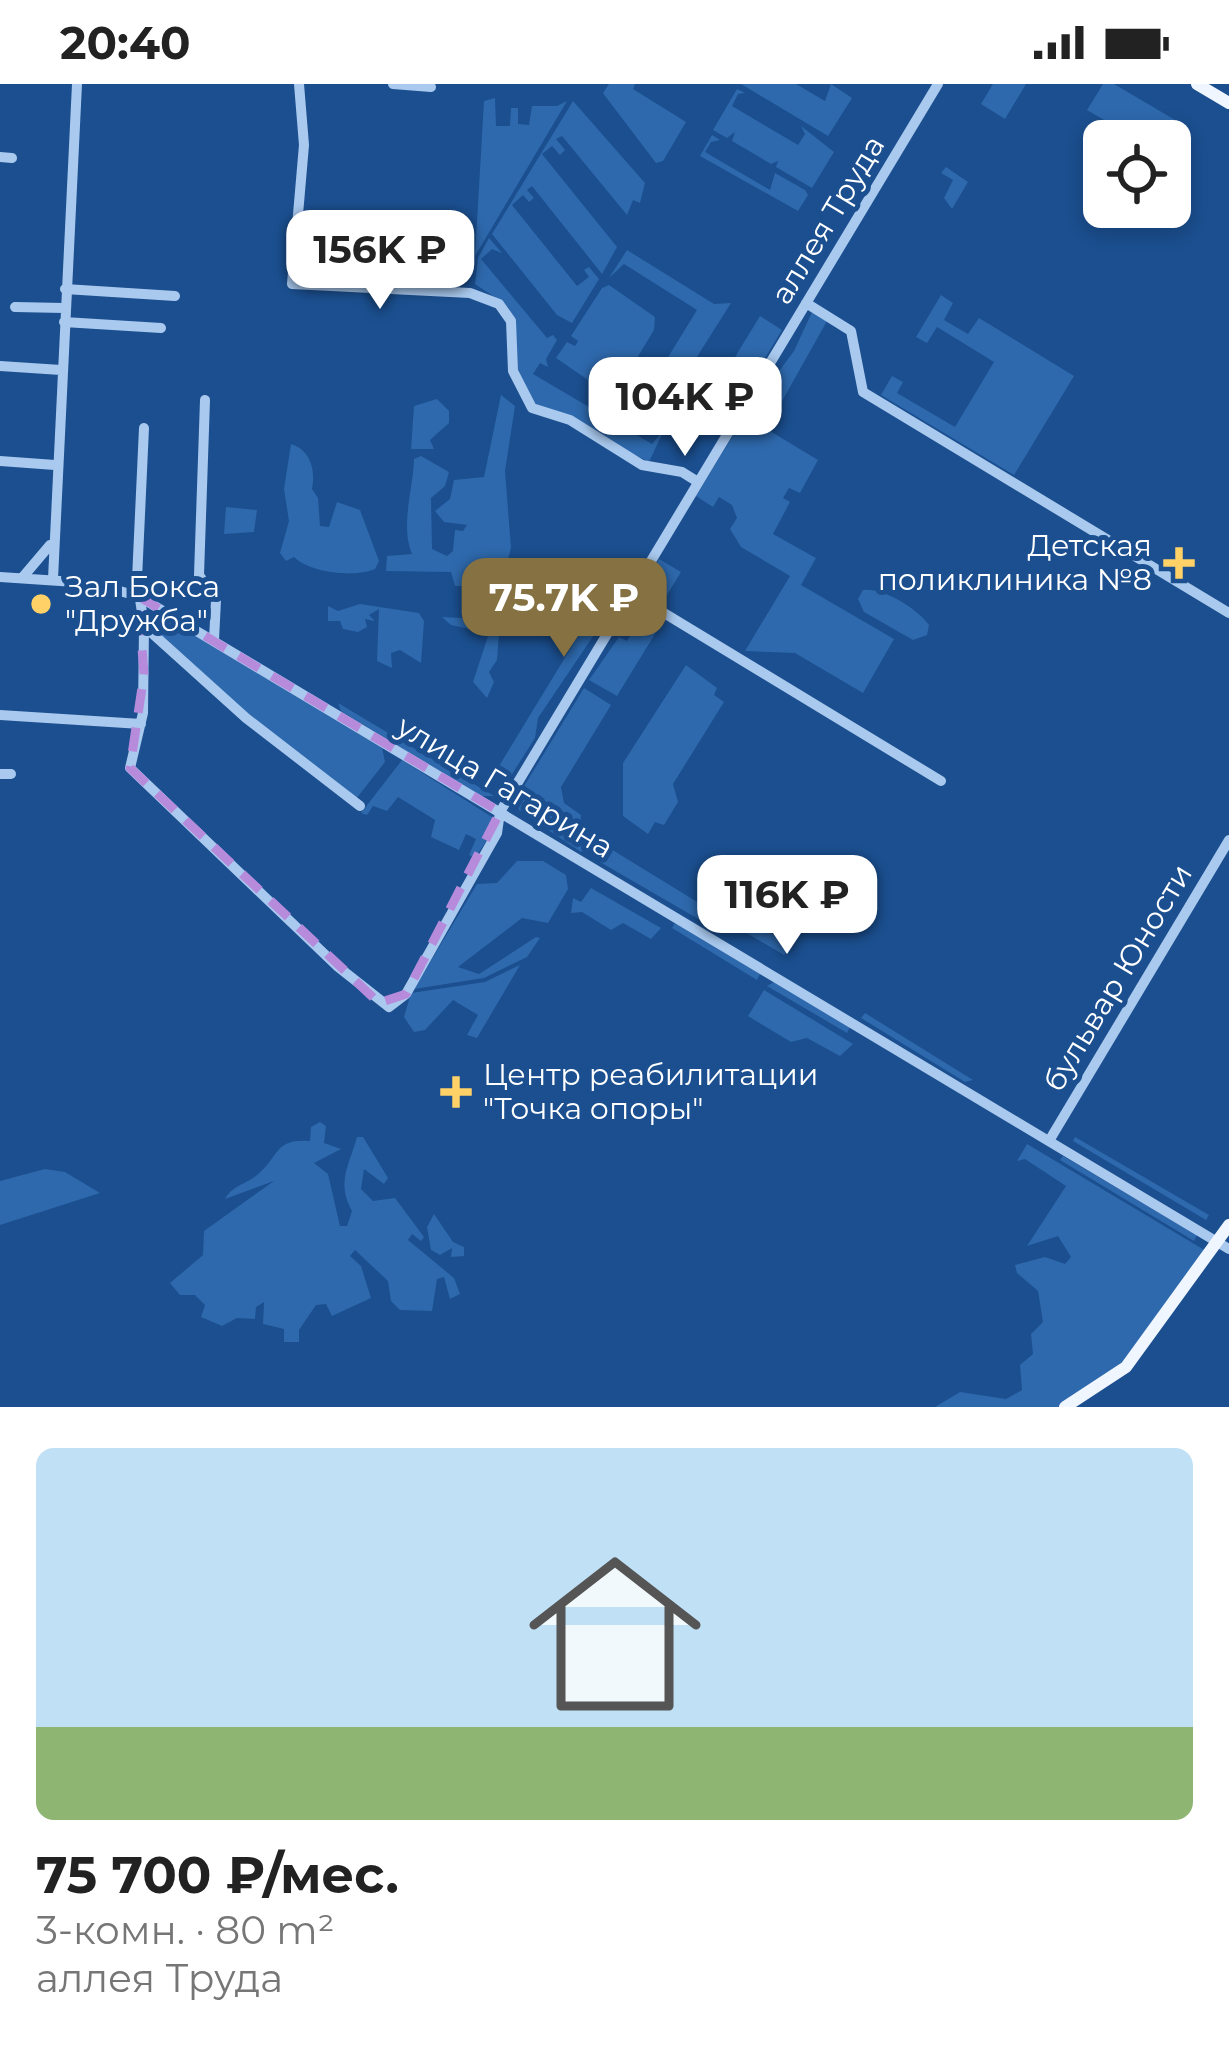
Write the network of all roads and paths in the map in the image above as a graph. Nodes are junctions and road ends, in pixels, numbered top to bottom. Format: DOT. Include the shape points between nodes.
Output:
graph roads {
  1 [pos="77,84"];
  2 [pos="299,84"];
  3 [pos="393,84"];
  4 [pos="938,84"];
  5 [pos="1197,84"];
  6 [pos="431,87"];
  7 [pos="1213,88"];
  8 [pos="1229,103"];
  9 [pos="65,289"];
  10 [pos="176,296"];
  11 [pos="806,303"];
  12 [pos="16,307"];
  13 [pos="64,315"];
  14 [pos="161,328"];
  15 [pos="0,366"];
  16 [pos="61,370"];
  17 [pos="205,400"];
  18 [pos="144,428"];
  19 [pos="0,461"];
  20 [pos="55,465"];
  21 [pos="698,482"];
  22 [pos="52,540"];
  23 [pos="0,577"];
  24 [pos="22,578"];
  25 [pos="53,579"];
  26 [pos="631,593"];
  27 [pos="137,596"];
  28 [pos="1229,613"];
  29 [pos="144,626"];
  30 [pos="214,640"];
  31 [pos="0,715"];
  32 [pos="141,724"];
  33 [pos="941,781"];
  34 [pos="360,806"];
  35 [pos="500,812"];
  36 [pos="1229,840"];
  37 [pos="1049,1141"];
  38 [pos="1229,1225"];
  39 [pos="1224,1246"];
  40 [pos="1065,1407"];
  1 -- 9 [label="street"];
  2 -- 21 [label="street" via="304,145 292,284 470,293 506,312 513,371 532,408 570,420 643,465"];
  3 -- 6 [label="street"];
  4 -- 11 [label="street, аллея Труда"];
  5 -- 7 [label="main road"];
  7 -- 8 [label="main road"];
  9 -- 10 [label="street"];
  9 -- 13 [label="street"];
  11 -- 21 [label="street, аллея Труда"];
  11 -- 28 [label="street" via="851,331 863,392"];
  12 -- 13 [label="street"];
  13 -- 14 [label="street"];
  13 -- 16 [label="street"];
  15 -- 16 [label="street"];
  16 -- 20 [label="street"];
  17 -- 30 [label="street" via="199,575 216,600"];
  18 -- 27 [label="street"];
  19 -- 20 [label="street"];
  20 -- 22 [label="street"];
  21 -- 26 [label="street, аллея Труда"];
  22 -- 24 [label="street"];
  22 -- 25 [label="street"];
  23 -- 24 [label="street, улица Гагарина"];
  24 -- 25 [label="street, улица Гагарина"];
  25 -- 27 [label="street, улица Гагарина"];
  26 -- 33 [label="street"];
  26 -- 35 [label="street, аллея Труда"];
  27 -- 29 [label="street"];
  27 -- 30 [label="street, улица Гагарина"];
  29 -- 32 [label="street"];
  29 -- 34 [label="street"];
  30 -- 35 [label="street, улица Гагарина"];
  31 -- 32 [label="street"];
  32 -- 35 [label="street, аллея Труда" via="128,759 133,771 388,1007 406,994 497,833"];
  35 -- 37 [label="street, улица Гагарина"];
  36 -- 37 [label="street, бульвар Юности"];
  37 -- 39 [label="street, улица Гагарина"];
  38 -- 39 [label="main road"];
  39 -- 40 [label="main road" via="1126,1367"];
}
